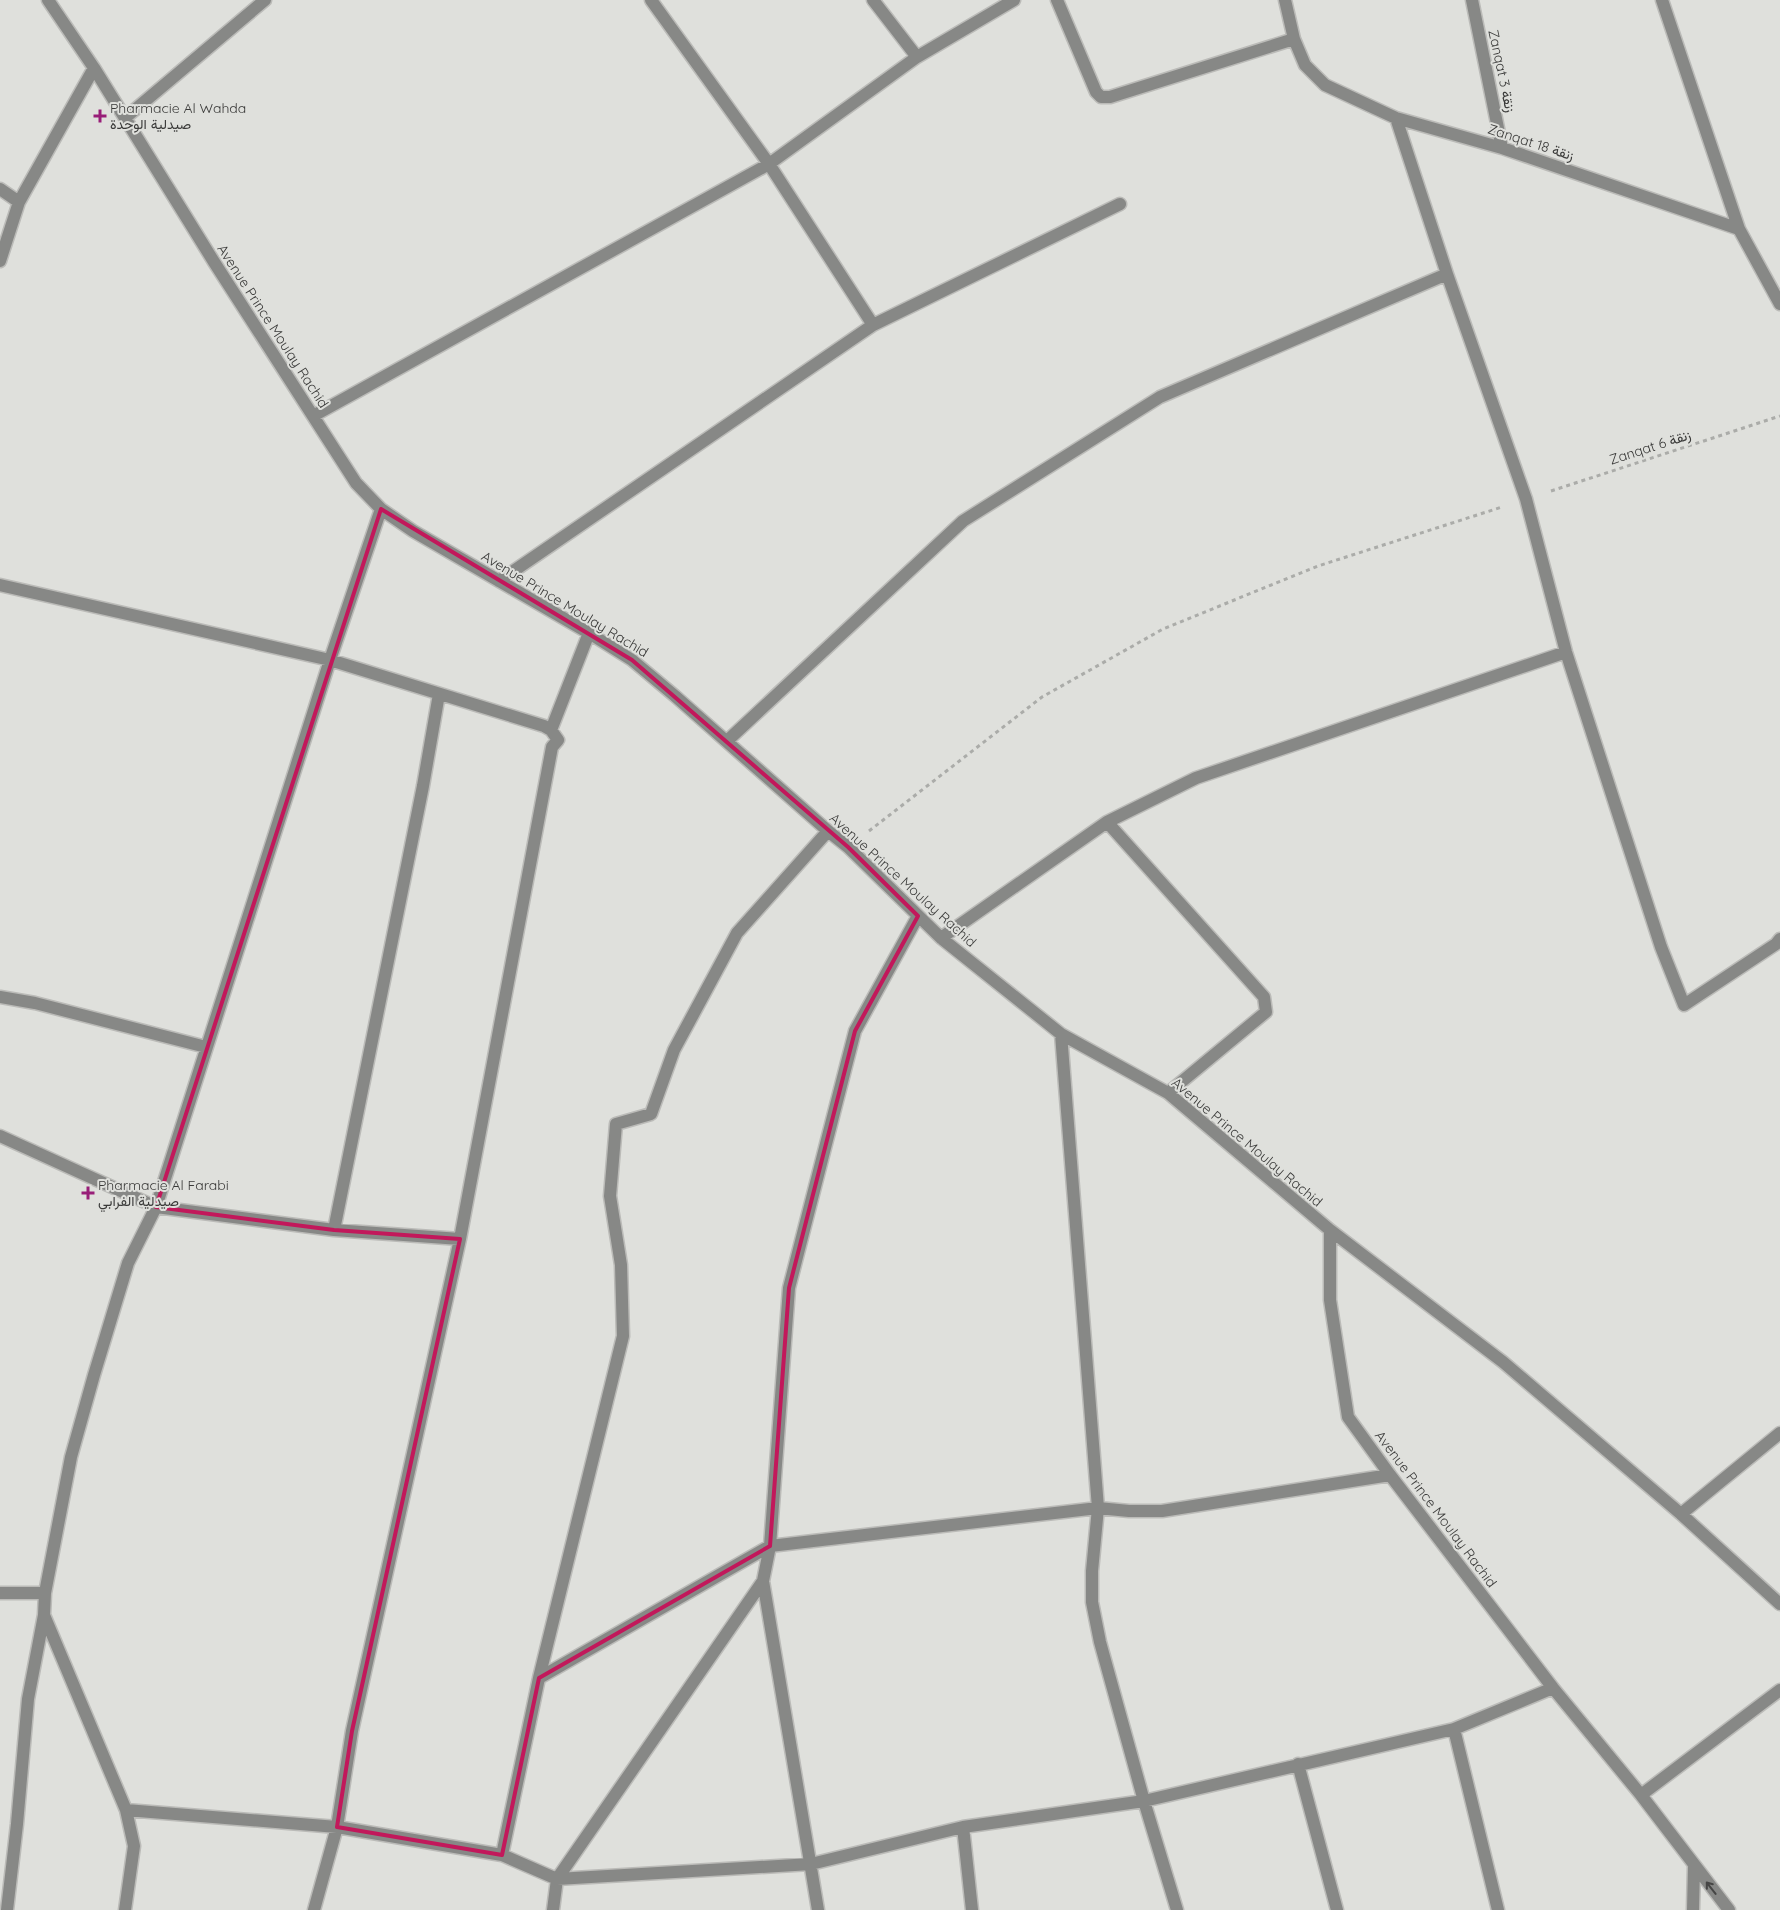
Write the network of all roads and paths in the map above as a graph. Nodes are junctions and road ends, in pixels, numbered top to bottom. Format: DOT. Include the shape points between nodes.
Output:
graph roads {
  1 [pos="48,0"];
  2 [pos="265,0"];
  3 [pos="651,0"];
  4 [pos="873,0"];
  5 [pos="1014,0"];
  6 [pos="1058,0"];
  7 [pos="1285,0"];
  8 [pos="1472,0"];
  9 [pos="1662,0"];
  10 [pos="1294,39"];
  11 [pos="917,57"];
  12 [pos="94,68"];
  13 [pos="125,118"];
  14 [pos="1396,118"];
  15 [pos="1502,148"];
  16 [pos="769,164"];
  17 [pos="0,190"];
  18 [pos="19,202"];
  19 [pos="1120,204"];
  20 [pos="1739,229"];
  21 [pos="0,261"];
  22 [pos="1447,274"];
  23 [pos="1780,304"];
  24 [pos="873,326"];
  25 [pos="313,416"];
  26 [pos="1780,416"];
  27 [pos="1526,499"];
  28 [pos="381,509"];
  29 [pos="499,581"];
  30 [pos="0,585"];
  31 [pos="589,633"];
  32 [pos="1566,652"];
  33 [pos="330,660"];
  34 [pos="439,694"];
  35 [pos="551,730"];
  36 [pos="727,741"];
  37 [pos="1107,822"];
  38 [pos="828,832"];
  39 [pos="848,847"];
  40 [pos="918,916"];
  41 [pos="941,938"];
  42 [pos="1779,945"];
  43 [pos="0,997"];
  44 [pos="1061,1034"];
  45 [pos="206,1047"];
  46 [pos="1168,1093"];
  47 [pos="0,1136"];
  48 [pos="156,1207"];
  49 [pos="334,1230"];
  50 [pos="1330,1230"];
  51 [pos="460,1239"];
  52 [pos="1780,1433"];
  53 [pos="1390,1475"];
  54 [pos="1098,1508"];
  55 [pos="1681,1514"];
  56 [pos="770,1546"];
  57 [pos="763,1581"];
  58 [pos="0,1593"];
  59 [pos="45,1593"];
  60 [pos="1780,1604"];
  61 [pos="44,1615"];
  62 [pos="539,1678"];
  63 [pos="1553,1688"];
  64 [pos="1780,1690"];
  65 [pos="1454,1729"];
  66 [pos="1298,1764"];
  67 [pos="1641,1795"];
  68 [pos="1144,1801"];
  69 [pos="126,1810"];
  70 [pos="963,1827"];
  71 [pos="337,1828"];
  72 [pos="502,1855"];
  73 [pos="811,1864"];
  74 [pos="1694,1867"];
  75 [pos="557,1879"];
  76 [pos="7,1910"];
  77 [pos="125,1910"];
  78 [pos="314,1910"];
  79 [pos="553,1910"];
  80 [pos="818,1910"];
  81 [pos="972,1910"];
  82 [pos="1177,1910"];
  83 [pos="1337,1910"];
  84 [pos="1498,1910"];
  85 [pos="1693,1910"];
  86 [pos="1729,1910"];
  1 -- 12 [label="street, Avenue Prince Moulay Rachid"];
  2 -- 13 [label="street"];
  3 -- 16 [label="street"];
  4 -- 11 [label="street"];
  5 -- 11 [label="street"];
  6 -- 10 [label="street" via="1096,92 1101,97 1110,97"];
  7 -- 10 [label="street, Zanqat 18 زنقة"];
  8 -- 15 [label="street, Zanqat 3 زنقة"];
  9 -- 20 [label="street"];
  10 -- 14 [label="street, Zanqat 18 زنقة" via="1305,65 1325,85"];
  11 -- 16 [label="street"];
  12 -- 13 [label="street, Avenue Prince Moulay Rachid"];
  12 -- 18 [label="street"];
  13 -- 25 [label="street, Avenue Prince Moulay Rachid"];
  14 -- 15 [label="street, Zanqat 18 زنقة"];
  14 -- 22 [label="street"];
  15 -- 20 [label="street, Zanqat 18 زنقة"];
  16 -- 24 [label="street"];
  16 -- 25 [label="street"];
  17 -- 18 [label="street"];
  18 -- 21 [label="street"];
  19 -- 24 [label="street"];
  20 -- 23 [label="street"];
  22 -- 27 [label="street"];
  22 -- 36 [label="street" via="1160,397 962,521"];
  24 -- 29 [label="street"];
  25 -- 28 [label="street, Avenue Prince Moulay Rachid" via="356,483"];
  26 -- 27 [label="path, Zanqat 6 زنقة"];
  27 -- 32 [label="street"];
  27 -- 39 [label="path, Zanqat 6 زنقة" via="1318,566 1163,629 1042,697"];
  28 -- 29 [label="street, Avenue Prince Moulay Rachid"];
  28 -- 33 [label="street"];
  29 -- 31 [label="street, Avenue Prince Moulay Rachid"];
  30 -- 33 [label="street"];
  31 -- 35 [label="street"];
  31 -- 36 [label="street, Avenue Prince Moulay Rachid" via="632,660"];
  32 -- 37 [label="street" via="1196,778"];
  32 -- 42 [label="street" via="1684,1005"];
  33 -- 34 [label="street"];
  33 -- 45 [label="street"];
  34 -- 35 [label="street"];
  34 -- 49 [label="street"];
  35 -- 51 [label="street" via="558,740 552,747"];
  36 -- 38 [label="street, Avenue Prince Moulay Rachid"];
  37 -- 41 [label="street"];
  37 -- 46 [label="street" via="1264,997 1266,1012"];
  38 -- 39 [label="street, Avenue Prince Moulay Rachid"];
  38 -- 62 [label="street" via="737,933 674,1050 651,1114 616,1124 610,1196 621,1265 623,1336"];
  39 -- 40 [label="street, Avenue Prince Moulay Rachid"];
  40 -- 41 [label="street, Avenue Prince Moulay Rachid"];
  40 -- 56 [label="street" via="855,1031 789,1288"];
  41 -- 44 [label="street, Avenue Prince Moulay Rachid"];
  43 -- 45 [label="street" via="36,1003"];
  44 -- 46 [label="street, Avenue Prince Moulay Rachid"];
  44 -- 54 [label="street"];
  45 -- 48 [label="street"];
  46 -- 50 [label="street, Avenue Prince Moulay Rachid"];
  47 -- 48 [label="street"];
  48 -- 49 [label="street"];
  48 -- 59 [label="street" via="128,1263 94,1375 71,1457"];
  49 -- 51 [label="street"];
  50 -- 53 [label="street, Avenue Prince Moulay Rachid" via="1330,1300 1348,1417"];
  50 -- 55 [label="street" via="1503,1362"];
  51 -- 71 [label="street" via="352,1732"];
  52 -- 55 [label="street"];
  53 -- 54 [label="street" via="1162,1511"];
  53 -- 63 [label="street, Avenue Prince Moulay Rachid"];
  54 -- 56 [label="street"];
  54 -- 68 [label="street" via="1092,1602"];
  55 -- 60 [label="street"];
  56 -- 57 [label="street"];
  56 -- 62 [label="street"];
  57 -- 73 [label="street"];
  57 -- 75 [label="street"];
  58 -- 59 [label="street"];
  59 -- 61 [label="street"];
  61 -- 69 [label="street"];
  61 -- 76 [label="street" via="28,1699"];
  62 -- 72 [label="street"];
  63 -- 65 [label="street"];
  63 -- 67 [label="street, Avenue Prince Moulay Rachid"];
  64 -- 67 [label="street"];
  65 -- 66 [label="street"];
  65 -- 84 [label="street"];
  66 -- 68 [label="street"];
  66 -- 83 [label="street"];
  67 -- 74 [label="street, Avenue Prince Moulay Rachid"];
  68 -- 70 [label="street"];
  68 -- 82 [label="street"];
  69 -- 71 [label="street"];
  69 -- 77 [label="street" via="134,1846"];
  70 -- 73 [label="street"];
  70 -- 81 [label="street"];
  71 -- 72 [label="street"];
  71 -- 78 [label="street"];
  72 -- 75 [label="street"];
  73 -- 75 [label="street"];
  73 -- 80 [label="street"];
  74 -- 85 [label="street"];
  86 -- 74 [label="street, Avenue Prince Moulay Rachid, one-way"];
  75 -- 79 [label="street"];
}
